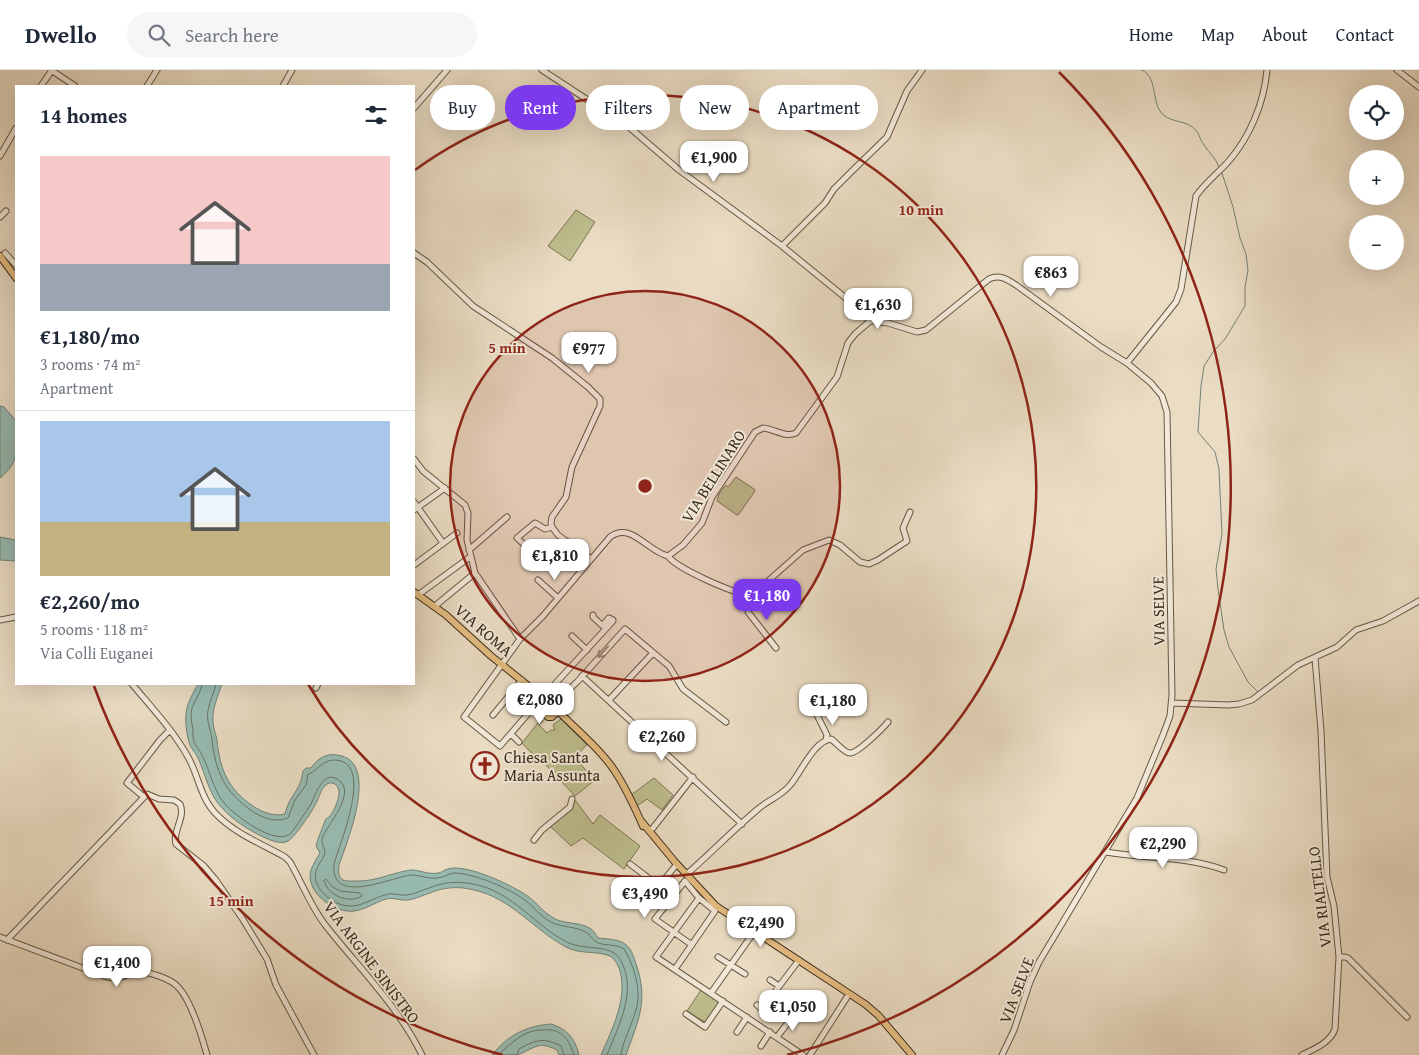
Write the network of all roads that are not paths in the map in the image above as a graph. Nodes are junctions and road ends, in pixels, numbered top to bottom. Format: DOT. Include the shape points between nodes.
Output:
graph roads {
  1 [pos="51,70"];
  2 [pos="157,70"];
  3 [pos="292,70"];
  4 [pos="447,70"];
  5 [pos="542,70"];
  6 [pos="922,70"];
  7 [pos="1267,70"];
  8 [pos="1397,70"];
  9 [pos="42,85"];
  10 [pos="74,85"];
  11 [pos="148,85"];
  12 [pos="284,85"];
  13 [pos="1419,87"];
  14 [pos="415,107"];
  15 [pos="15,130"];
  16 [pos="0,156"];
  17 [pos="6,211"];
  18 [pos="0,216"];
  19 [pos="782,246"];
  20 [pos="3,254"];
  21 [pos="415,254"];
  22 [pos="15,264"];
  23 [pos="15,276"];
  24 [pos="870,320"];
  25 [pos="1127,363"];
  26 [pos="415,460"];
  27 [pos="445,488"];
  28 [pos="416,509"];
  29 [pos="910,512"];
  30 [pos="507,517"];
  31 [pos="552,527"];
  32 [pos="457,533"];
  33 [pos="444,543"];
  34 [pos="530,549"];
  35 [pos="468,550"];
  36 [pos="668,556"];
  37 [pos="470,557"];
  38 [pos="591,560"];
  39 [pos="415,564"];
  40 [pos="475,573"];
  41 [pos="538,580"];
  42 [pos="416,593"];
  43 [pos="748,594"];
  44 [pos="558,598"];
  45 [pos="1419,602"];
  46 [pos="435,606"];
  47 [pos="593,614"];
  48 [pos="15,618"];
  49 [pos="0,620"];
  50 [pos="604,627"];
  51 [pos="621,631"];
  52 [pos="572,636"];
  53 [pos="520,639"];
  54 [pos="776,648"];
  55 [pos="587,650"];
  56 [pos="653,653"];
  57 [pos="1315,658"];
  58 [pos="502,665"];
  59 [pos="584,676"];
  60 [pos="522,680"];
  61 [pos="133,685"];
  62 [pos="543,699"];
  63 [pos="609,700"];
  64 [pos="1172,703"];
  65 [pos="538,707"];
  66 [pos="553,708"];
  67 [pos="816,713"];
  68 [pos="493,715"];
  69 [pos="726,722"];
  70 [pos="888,722"];
  71 [pos="170,730"];
  72 [pos="511,734"];
  73 [pos="826,740"];
  74 [pos="519,742"];
  75 [pos="693,777"];
  76 [pos="144,796"];
  77 [pos="572,799"];
  78 [pos="642,822"];
  79 [pos="742,824"];
  80 [pos="649,831"];
  81 [pos="534,840"];
  82 [pos="1106,852"];
  83 [pos="630,864"];
  84 [pos="680,868"];
  85 [pos="1224,870"];
  86 [pos="644,875"];
  87 [pos="693,886"];
  88 [pos="634,889"];
  89 [pos="699,898"];
  90 [pos="708,903"];
  91 [pos="673,932"];
  92 [pos="754,932"];
  93 [pos="0,937"];
  94 [pos="7,940"];
  95 [pos="692,944"];
  96 [pos="718,957"];
  97 [pos="1339,957"];
  98 [pos="799,960"];
  99 [pos="731,966"];
  100 [pos="675,969"];
  101 [pos="745,974"];
  102 [pos="770,980"];
  103 [pos="779,986"];
  104 [pos="712,993"];
  105 [pos="850,994"];
  106 [pos="723,1001"];
  107 [pos="756,1005"];
  108 [pos="799,1011"];
  109 [pos="686,1014"];
  110 [pos="747,1017"];
  111 [pos="1407,1017"];
  112 [pos="736,1032"];
  113 [pos="770,1032"];
  114 [pos="777,1037"];
  115 [pos="760,1046"];
  116 [pos="207,1055"];
  117 [pos="314,1055"];
  118 [pos="422,1055"];
  119 [pos="803,1055"];
  120 [pos="810,1055"];
  121 [pos="912,1055"];
  122 [pos="1002,1055"];
  123 [pos="1302,1055"];
  1 -- 9 [label="street"];
  1 -- 10 [label="street"];
  2 -- 11 [label="street"];
  3 -- 12 [label="street"];
  4 -- 14 [label="street"];
  5 -- 19 [label="street" via="629,127 679,170"];
  6 -- 19 [label="street" via="907,91 887,137"];
  7 -- 25 [label="street" via="1265,88 1250,129 1232,158 1201,188 1194,202 1176,302"];
  8 -- 13 [label="street"];
  15 -- 16 [label="street"];
  17 -- 18 [label="street"];
  19 -- 24 [label="street"];
  20 -- 22 [label="street"];
  20 -- 23 [label="main road"];
  21 -- 31 [label="street" via="473,306 552,358 600,399 600,406 572,467 566,497 552,517"];
  24 -- 25 [label="street" via="922,331 983,283 998,276 1016,285"];
  24 -- 36 [label="street, VIA BELLINARO" via="848,343 837,377 799,430 793,435 763,428 755,432 712,497 702,523 683,545"];
  25 -- 64 [label="street, VIA SELVE" via="1158,390 1167,412"];
  26 -- 27 [label="street"];
  27 -- 28 [label="street"];
  27 -- 35 [label="street" via="466,508"];
  28 -- 33 [label="street"];
  29 -- 43 [label="street" via="903,528 907,541 873,563 860,562 830,540 803,550"];
  30 -- 35 [label="street"];
  31 -- 34 [label="street" via="545,529 534,523 517,538"];
  31 -- 38 [label="street"];
  32 -- 33 [label="street"];
  33 -- 39 [label="street"];
  35 -- 37 [label="street"];
  36 -- 38 [label="street" via="624,531 610,537"];
  36 -- 43 [label="street" via="702,578 734,592"];
  37 -- 40 [label="street"];
  37 -- 42 [label="street"];
  38 -- 44 [label="street"];
  40 -- 46 [label="street"];
  40 -- 53 [label="street"];
  41 -- 44 [label="street"];
  42 -- 46 [label="main road, VIA ROMA"];
  43 -- 54 [label="street" via="748,612"];
  44 -- 53 [label="street"];
  45 -- 57 [label="street" via="1383,621 1356,630 1337,647"];
  46 -- 58 [label="main road, VIA ROMA"];
  47 -- 50 [label="street"];
  48 -- 49 [label="street"];
  50 -- 51 [label="street" via="613,622"];
  50 -- 55 [label="street"];
  51 -- 56 [label="street" via="627,630"];
  51 -- 59 [label="street, one-way"];
  52 -- 55 [label="street"];
  53 -- 58 [label="street"];
  55 -- 62 [label="street"];
  56 -- 63 [label="street"];
  56 -- 69 [label="street" via="669,666 683,689"];
  57 -- 64 [label="street" via="1289,671 1258,697 1245,703"];
  57 -- 97 [label="street, VIA RIALTELLO" via="1326,878 1334,906"];
  58 -- 60 [label="main road, VIA ROMA"];
  58 -- 72 [label="street" via="464,717 500,746"];
  59 -- 63 [label="street"];
  59 -- 66 [label="street"];
  60 -- 62 [label="main road, VIA ROMA"];
  60 -- 68 [label="street"];
  61 -- 71 [label="street, VIA ARGINE SINISTRO"];
  62 -- 65 [label="main road"];
  62 -- 66 [label="main road, VIA ROMA"];
  63 -- 75 [label="street"];
  64 -- 82 [label="street, VIA SELVE" via="1170,716 1142,786"];
  65 -- 66 [label="main road" via="549,718 554,716"];
  65 -- 72 [label="street" via="533,708"];
  66 -- 78 [label="main road" via="611,765"];
  67 -- 73 [label="street" via="827,735"];
  70 -- 73 [label="street" via="854,753 848,753 831,739"];
  71 -- 76 [label="street" via="128,783"];
  71 -- 118 [label="street, VIA ARGINE SINISTRO" via="192,764 202,794 215,813 290,862 316,912 404,1022"];
  72 -- 74 [label="street"];
  73 -- 79 [label="street" via="780,796 759,808"];
  75 -- 79 [label="street"];
  75 -- 80 [label="street"];
  76 -- 94 [label="street"];
  76 -- 117 [label="street" via="149,794 180,804 182,813 174,838 176,844 204,866 242,918 267,959 278,990"];
  77 -- 81 [label="street" via="570,807"];
  78 -- 80 [label="main road"];
  78 -- 84 [label="main road" via="656,846"];
  79 -- 84 [label="street"];
  80 -- 84 [label="main road"];
  82 -- 85 [label="street" via="1194,862"];
  82 -- 122 [label="street, VIA SELVE" via="1039,962"];
  83 -- 86 [label="street"];
  84 -- 86 [label="street" via="659,886"];
  84 -- 87 [label="main road"];
  86 -- 88 [label="street"];
  87 -- 89 [label="street"];
  87 -- 90 [label="main road"];
  87 -- 91 [label="street" via="684,881 655,919"];
  89 -- 90 [label="street"];
  89 -- 91 [label="street"];
  90 -- 92 [label="main road"];
  90 -- 95 [label="street" via="715,911"];
  91 -- 95 [label="street"];
  91 -- 100 [label="street" via="656,957"];
  92 -- 98 [label="main road"];
  92 -- 99 [label="street"];
  93 -- 94 [label="street"];
  94 -- 116 [label="street" via="104,976 116,978 141,972 174,983 184,995"];
  95 -- 100 [label="street"];
  96 -- 99 [label="street"];
  97 -- 111 [label="street" via="1348,958"];
  97 -- 123 [label="street, VIA RIALTELLO" via="1335,1029 1327,1041"];
  98 -- 103 [label="street"];
  98 -- 105 [label="main road"];
  99 -- 101 [label="street"];
  99 -- 104 [label="street"];
  100 -- 104 [label="street"];
  102 -- 103 [label="street"];
  103 -- 107 [label="street" via="762,1009"];
  104 -- 106 [label="street"];
  105 -- 120 [label="street"];
  105 -- 121 [label="main road" via="878,1015"];
  106 -- 109 [label="street" via="705,1027"];
  106 -- 110 [label="street"];
  108 -- 114 [label="street"];
  110 -- 112 [label="street"];
  110 -- 113 [label="street"];
  113 -- 114 [label="street"];
  113 -- 115 [label="street"];
  114 -- 119 [label="street"];
}
